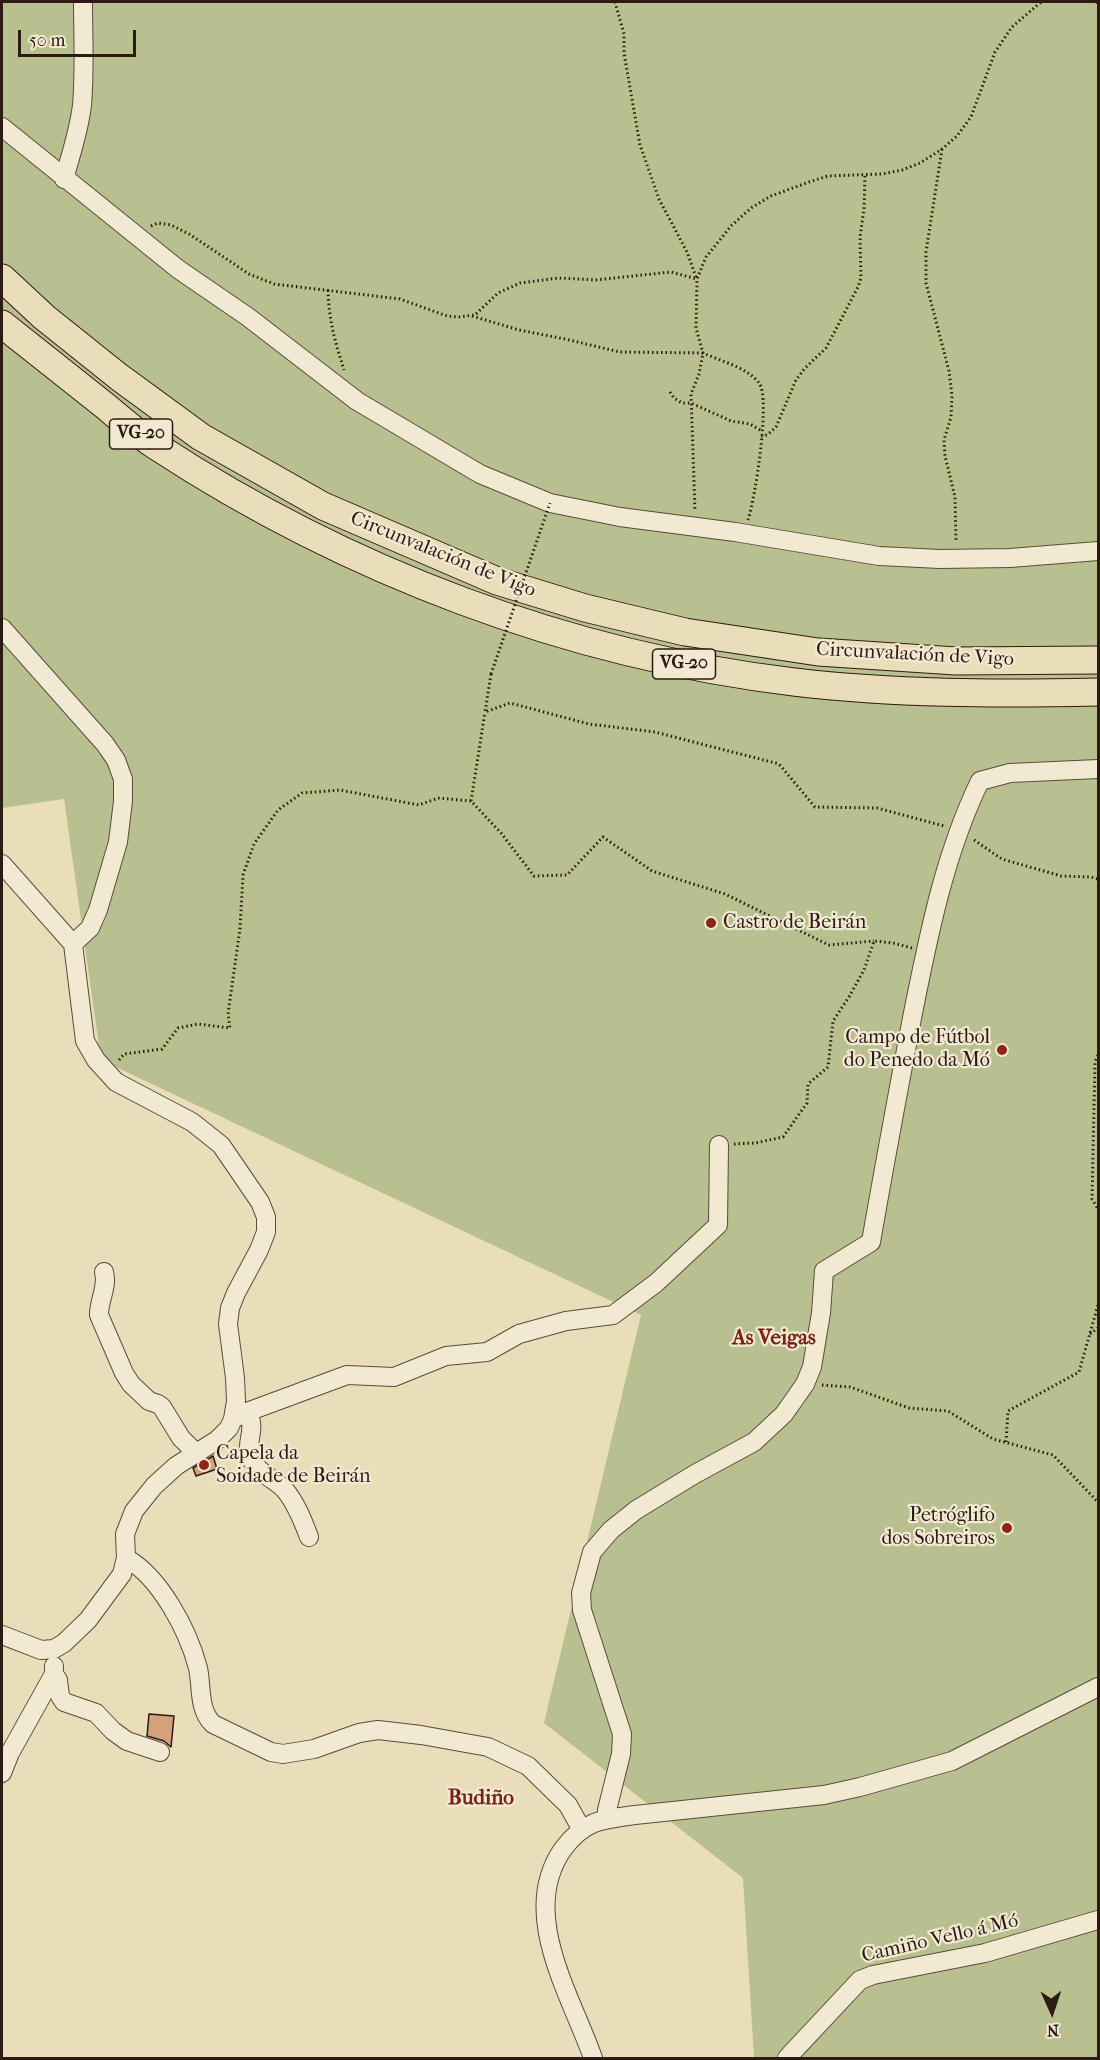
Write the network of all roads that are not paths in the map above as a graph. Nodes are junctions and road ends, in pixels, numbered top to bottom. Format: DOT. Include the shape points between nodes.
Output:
graph roads {
  1 [pos="83,2"];
  2 [pos="2,127"];
  3 [pos="64,178"];
  4 [pos="2,278"];
  5 [pos="2,324"];
  6 [pos="1098,551"];
  7 [pos="2,628"];
  8 [pos="1098,660"];
  9 [pos="1098,692"];
  10 [pos="1098,769"];
  11 [pos="2,864"];
  12 [pos="73,944"];
  13 [pos="719,1145"];
  14 [pos="104,1272"];
  15 [pos="240,1416"];
  16 [pos="196,1453"];
  17 [pos="309,1537"];
  18 [pos="126,1558"];
  19 [pos="2,1635"];
  20 [pos="54,1649"];
  21 [pos="54,1674"];
  22 [pos="1098,1687"];
  23 [pos="160,1752"];
  24 [pos="2,1773"];
  25 [pos="606,1819"];
  26 [pos="582,1830"];
  27 [pos="1098,1920"];
  28 [pos="593,2058"];
  29 [pos="787,2058"];
  1 -- 3 [label="street" via="82,106"];
  2 -- 3 [label="street"];
  3 -- 6 [label="street" via="178,269 345,392 480,474 550,503 879,556 1010,558"];
  4 -- 8 [label="highway, Circunvalación de Vigo / VG-20" via="119,377 201,437 323,506 497,581 585,608 685,632 818,652 956,661"];
  5 -- 9 [label="highway, Circunvalación de Vigo / VG-20" via="153,444 231,493 358,557 487,609 612,648 794,682 905,691"];
  7 -- 12 [label="street" via="105,744 123,779 118,842 98,910 90,928"];
  10 -- 25 [label="street" via="1010,773 980,781 964,813 925,952 871,1242 824,1270 821,1313 812,1367 805,1384 784,1414 754,1442 636,1510 592,1552 581,1593 582,1610 622,1734"];
  11 -- 12 [label="street"];
  12 -- 15 [label="street" via="85,1041 96,1060 116,1082 192,1122 222,1145 266,1216 263,1241 230,1308 228,1324"];
  13 -- 15 [label="street" via="718,1226 656,1283 613,1315 566,1321 519,1334 487,1352 446,1356 394,1377 347,1375"];
  14 -- 16 [label="street" via="107,1282 99,1315 124,1373 149,1401 162,1407 177,1433"];
  15 -- 16 [label="street" via="217,1440"];
  15 -- 17 [label="street" via="252,1421 251,1458 285,1491"];
  16 -- 18 [label="street" via="154,1486 134,1511 125,1533"];
  18 -- 20 [label="street" via="122,1575 88,1620"];
  18 -- 26 [label="street" via="150,1576 172,1609 198,1668 203,1707 213,1724 283,1754 378,1730 488,1747 528,1766 568,1805"];
  19 -- 20 [label="street" via="41,1650"];
  20 -- 21 [label="street"];
  21 -- 23 [label="street" via="64,1702 96,1713 127,1741"];
  21 -- 24 [label="street"];
  22 -- 25 [label="street" via="952,1761 860,1787 824,1795"];
  25 -- 26 [label="street"];
  26 -- 28 [label="street" via="557,1857 546,1895 546,1919 556,1965"];
  27 -- 29 [label="street, Camiño Vello á Mó" via="985,1953 860,1980"];
}
